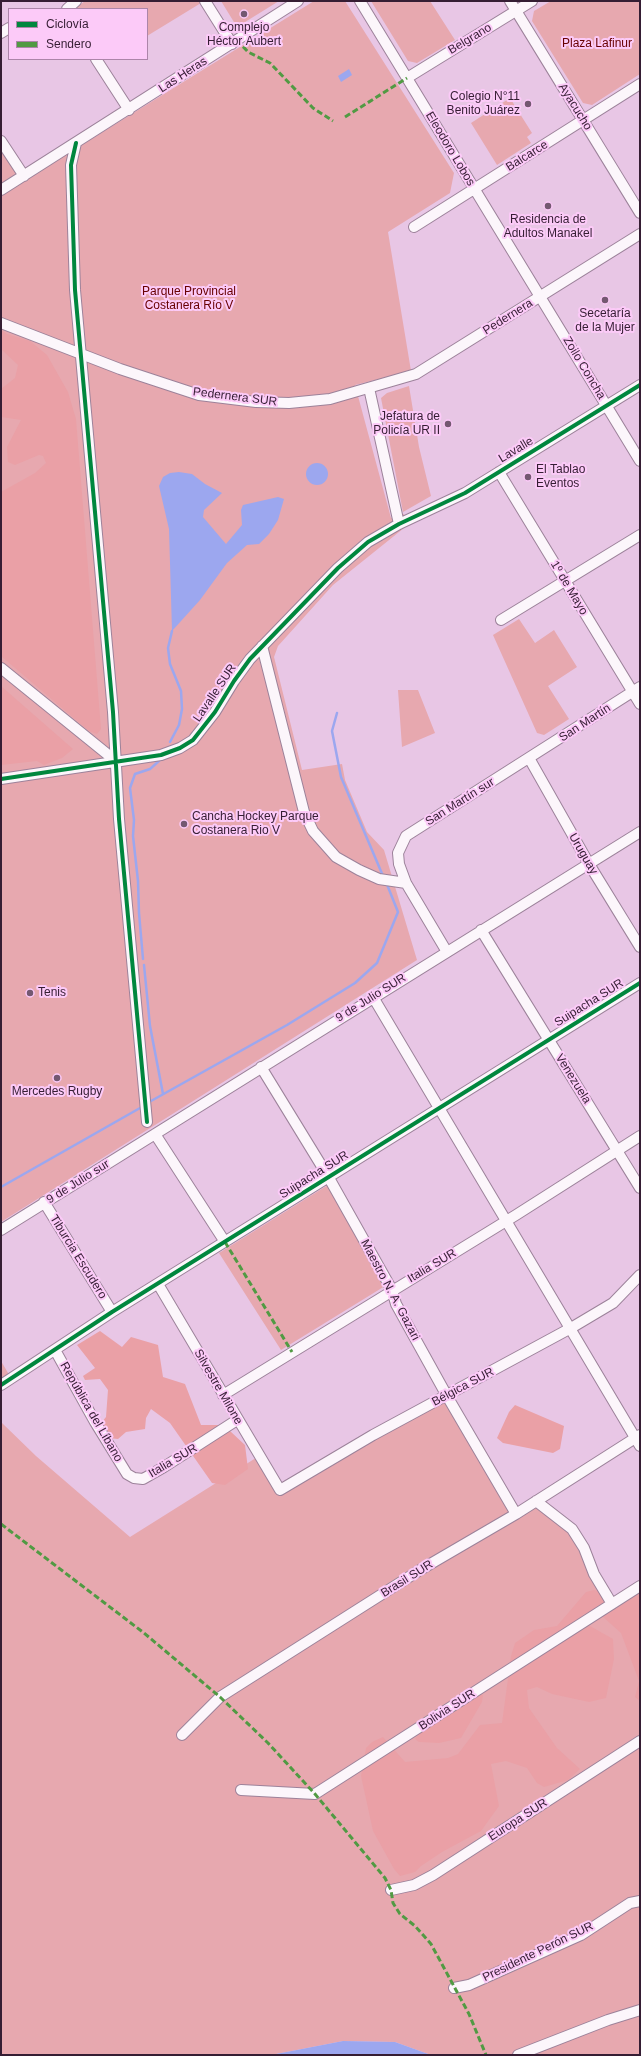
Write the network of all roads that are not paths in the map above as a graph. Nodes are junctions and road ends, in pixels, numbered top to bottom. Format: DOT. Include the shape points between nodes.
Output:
graph roads {
  1 [pos="76,1"];
  2 [pos="204,1"];
  3 [pos="298,1"];
  4 [pos="360,1"];
  5 [pos="510,1"];
  6 [pos="532,1"];
  7 [pos="68,8"];
  8 [pos="516,11"];
  9 [pos="232,44"];
  10 [pos="97,60"];
  11 [pos="407,78"];
  12 [pos="640,84"];
  13 [pos="129,110"];
  14 [pos="583,121"];
  15 [pos="1,141"];
  16 [pos="76,143"];
  17 [pos="24,176"];
  18 [pos="475,189"];
  19 [pos="1,190"];
  20 [pos="640,213"];
  21 [pos="414,227"];
  22 [pos="640,234"];
  23 [pos="541,296"];
  24 [pos="1,323"];
  25 [pos="82,354"];
  26 [pos="640,385"];
  27 [pos="369,388"];
  28 [pos="606,406"];
  29 [pos="640,461"];
  30 [pos="498,472"];
  31 [pos="399,524"];
  32 [pos="640,535"];
  33 [pos="564,580"];
  34 [pos="501,620"];
  35 [pos="262,646"];
  36 [pos="1,668"];
  37 [pos="636,689"];
  38 [pos="640,704"];
  39 [pos="529,758"];
  40 [pos="117,762"];
  41 [pos="1,779"];
  42 [pos="640,832"];
  43 [pos="589,864"];
  44 [pos="406,883"];
  45 [pos="481,930"];
  46 [pos="640,947"];
  47 [pos="447,952"];
  48 [pos="640,983"];
  49 [pos="373,997"];
  50 [pos="549,1040"];
  51 [pos="261,1067"];
  52 [pos="439,1108"];
  53 [pos="147,1122"];
  54 [pos="155,1134"];
  55 [pos="640,1136"];
  56 [pos="617,1150"];
  57 [pos="329,1178"];
  58 [pos="640,1188"];
  59 [pos="44,1202"];
  60 [pos="506,1220"];
  61 [pos="1,1230"];
  62 [pos="225,1242"];
  63 [pos="640,1275"];
  64 [pos="158,1284"];
  65 [pos="392,1290"];
  66 [pos="112,1312"];
  67 [pos="571,1328"];
  68 [pos="55,1350"];
  69 [pos="1,1385"];
  70 [pos="223,1395"];
  71 [pos="447,1396"];
  72 [pos="237,1420"];
  73 [pos="639,1440"];
  74 [pos="127,1474"];
  75 [pos="280,1490"];
  76 [pos="536,1501"];
  77 [pos="516,1514"];
  78 [pos="640,1586"];
  79 [pos="612,1604"];
  80 [pos="182,1735"];
  81 [pos="640,1741"];
  82 [pos="242,1790"];
  83 [pos="391,1890"];
  84 [pos="640,1901"];
  85 [pos="454,1988"];
  86 [pos="640,2010"];
  87 [pos="518,2055"];
  1 -- 7 [label="street"];
  2 -- 9 [label="street"];
  3 -- 9 [label="street, Las Heras"];
  4 -- 11 [label="street, Eleodoro Lobos"];
  5 -- 8 [label="street, Ayacucho"];
  6 -- 8 [label="street, Belgrano"];
  8 -- 11 [label="street, Belgrano"];
  8 -- 14 [label="street, Ayacucho"];
  9 -- 13 [label="street, Las Heras"];
  10 -- 13 [label="street"];
  11 -- 18 [label="street, Eleodoro Lobos"];
  12 -- 14 [label="street, Balcarce"];
  13 -- 16 [label="street, Las Heras"];
  14 -- 18 [label="street, Balcarce"];
  14 -- 20 [label="street, Ayacucho"];
  15 -- 17 [label="street"];
  16 -- 17 [label="street, Las Heras"];
  16 -- 25 [label="street" via="71,165 75,290"];
  17 -- 19 [label="street, Las Heras"];
  18 -- 21 [label="street, Balcarce"];
  18 -- 23 [label="street, Eleodoro Lobos"];
  22 -- 23 [label="street, Pedernera"];
  23 -- 27 [label="street, Pedernera" via="416,374"];
  23 -- 28 [label="street, Zoilo Concha"];
  24 -- 25 [label="street, Pedernera SUR"];
  25 -- 27 [label="street, Pedernera SUR" via="199,395 256,402 289,403 330,399"];
  25 -- 40 [label="street"];
  26 -- 28 [label="street, Lavalle"];
  27 -- 31 [label="street"];
  28 -- 29 [label="street, Zoilo Concha"];
  28 -- 30 [label="street, Lavalle"];
  30 -- 31 [label="street, Lavalle" via="465,493"];
  30 -- 33 [label="street, 1º de Mayo"];
  31 -- 35 [label="street, Lavalle SUR" via="368,542 352,555"];
  32 -- 33 [label="street"];
  33 -- 34 [label="street"];
  33 -- 37 [label="street, 1º de Mayo"];
  35 -- 40 [label="street, Lavalle SUR" via="240,672 215,712 193,740 161,755"];
  35 -- 44 [label="street" via="304,812 313,831 336,857 380,879"];
  36 -- 40 [label="street"];
  37 -- 38 [label="street, 1º de Mayo"];
  37 -- 39 [label="street, San Martín"];
  39 -- 43 [label="street, Uruguay"];
  39 -- 44 [label="street, San Martín sur" via="406,836 398,853"];
  40 -- 41 [label="street, Lavalle SUR"];
  40 -- 53 [label="street" via="119,818"];
  42 -- 43 [label="street, 9 de Julio SUR"];
  43 -- 45 [label="street, 9 de Julio SUR"];
  43 -- 46 [label="street, Uruguay"];
  44 -- 47 [label="street"];
  45 -- 47 [label="street, 9 de Julio SUR"];
  45 -- 50 [label="street, Venezuela"];
  47 -- 49 [label="street, 9 de Julio SUR"];
  48 -- 50 [label="street, Suipacha SUR"];
  49 -- 51 [label="street, 9 de Julio SUR"];
  49 -- 52 [label="street"];
  50 -- 52 [label="street, Suipacha SUR"];
  50 -- 56 [label="street, Venezuela"];
  51 -- 54 [label="street, 9 de Julio SUR"];
  51 -- 57 [label="street, Maestro N. A. Gazari"];
  52 -- 57 [label="street, Suipacha SUR"];
  52 -- 60 [label="street"];
  54 -- 59 [label="street, 9 de Julio sur"];
  54 -- 62 [label="street"];
  55 -- 56 [label="street, Italia SUR"];
  56 -- 58 [label="street, Venezuela"];
  56 -- 60 [label="street, Italia SUR"];
  57 -- 62 [label="street, Suipacha SUR"];
  57 -- 65 [label="street, Maestro N. A. Gazari"];
  59 -- 61 [label="street, 9 de Julio sur"];
  59 -- 66 [label="street, Tiburcia Escudero"];
  60 -- 65 [label="street, Italia SUR"];
  60 -- 67 [label="street"];
  62 -- 64 [label="street, Suipacha SUR"];
  63 -- 67 [label="street, Bélgica SUR" via="613,1302"];
  64 -- 66 [label="street, Suipacha SUR"];
  64 -- 70 [label="street, Silvestre Milone"];
  65 -- 70 [label="street, Italia SUR"];
  65 -- 71 [label="street, Maestro N. A. Gazari" via="396,1304"];
  66 -- 68 [label="street, Suipacha SUR"];
  67 -- 71 [label="street, Bélgica SUR"];
  67 -- 73 [label="street"];
  68 -- 69 [label="street, Suipacha SUR"];
  68 -- 74 [label="street, República del Líbano"];
  70 -- 72 [label="street, Silvestre Milone"];
  71 -- 75 [label="street, Bélgica SUR" via="373,1435"];
  71 -- 77 [label="street, Maestro N. A. Gazari"];
  72 -- 74 [label="street, Italia SUR" via="143,1478 134,1478"];
  72 -- 75 [label="street, Silvestre Milone"];
  73 -- 76 [label="street, Brasil SUR"];
  76 -- 77 [label="street, Brasil SUR"];
  76 -- 79 [label="street" via="572,1529"];
  77 -- 80 [label="street, Brasil SUR" via="420,1570 220,1697"];
  78 -- 79 [label="street, Bolivia SUR"];
  79 -- 82 [label="street, Bolivia SUR" via="315,1794"];
  81 -- 83 [label="street, Europa SUR" via="433,1875 414,1885"];
  84 -- 85 [label="street, Presidente Perón SUR" via="630,1903 581,1935 469,1985"];
  86 -- 87 [label="street"];
}
